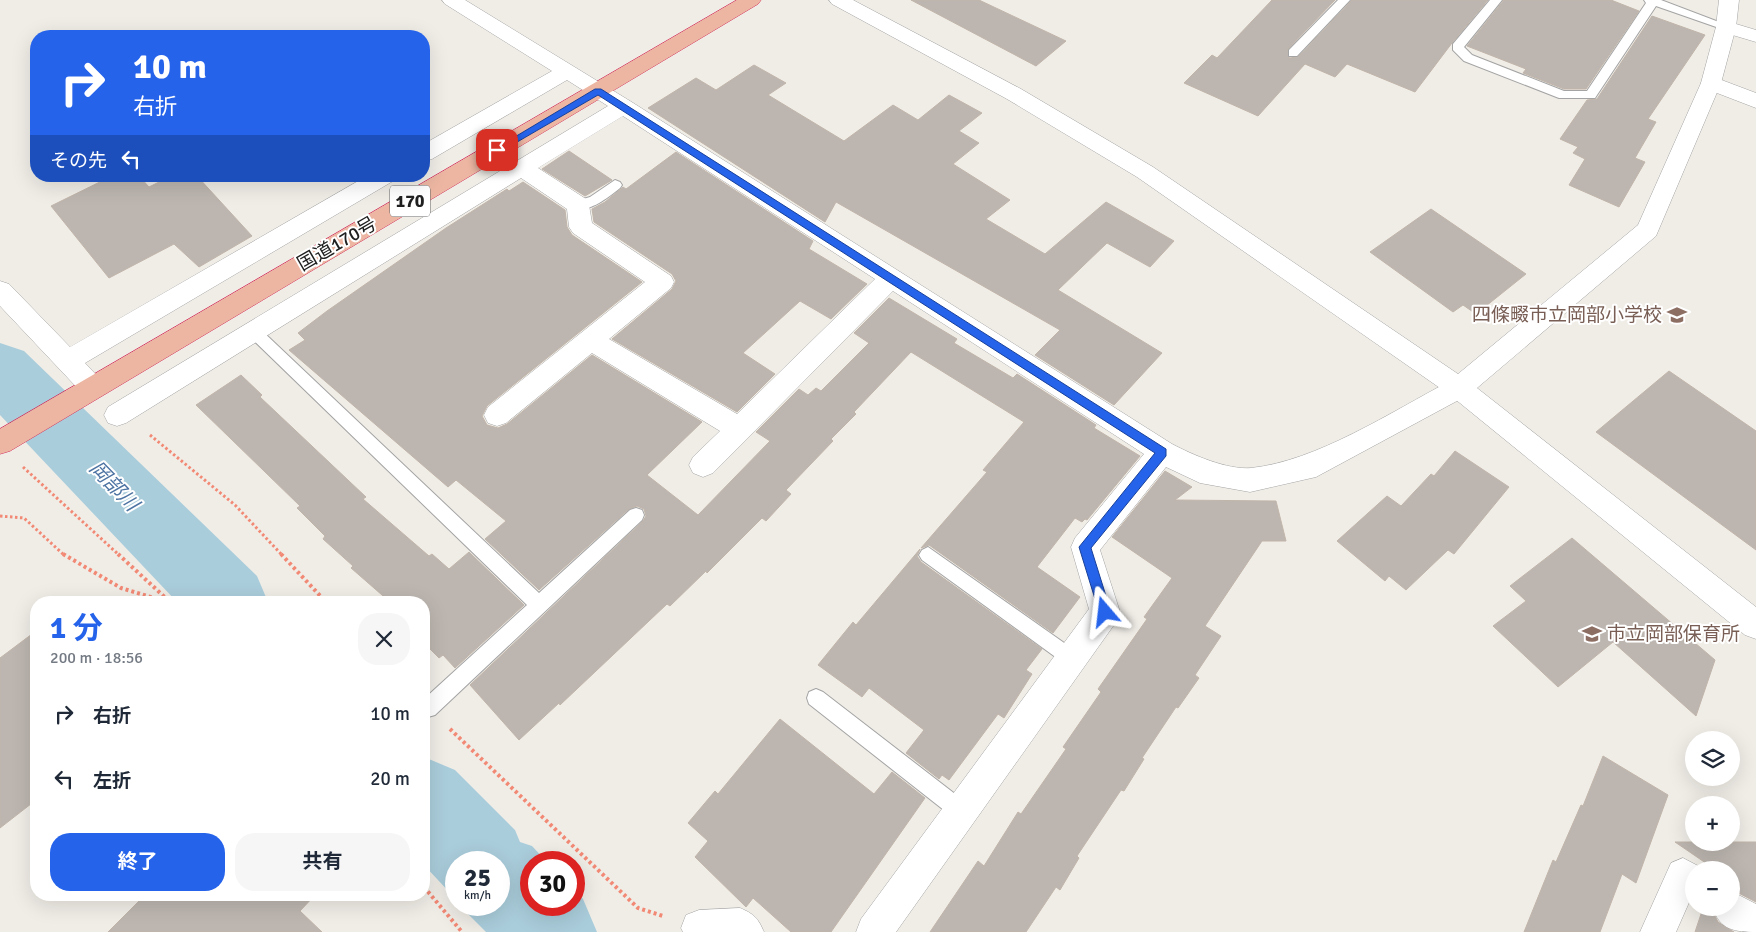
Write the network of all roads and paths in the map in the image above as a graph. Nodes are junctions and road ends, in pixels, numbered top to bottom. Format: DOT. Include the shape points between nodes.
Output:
graph roads {
  1 [pos="452,0"];
  2 [pos="751,0"];
  3 [pos="839,0"];
  4 [pos="1344,0"];
  5 [pos="1496,0"];
  6 [pos="1652,0"];
  7 [pos="1729,0"];
  8 [pos="1726,28"];
  9 [pos="1756,36"];
  10 [pos="1293,53"];
  11 [pos="567,71"];
  12 [pos="1711,83"];
  13 [pos="598,91"];
  14 [pos="1756,101"];
  15 [pos="623,106"];
  16 [pos="430,151"];
  17 [pos="522,168"];
  18 [pos="375,182"];
  19 [pos="615,185"];
  20 [pos="578,205"];
  21 [pos="890,278"];
  22 [pos="0,290"];
  23 [pos="254,332"];
  24 [pos="591,340"];
  25 [pos="67,361"];
  26 [pos="92,387"];
  27 [pos="1459,388"];
  28 [pos="118,415"];
  29 [pos="497,415"];
  30 [pos="740,429"];
  31 [pos="7,439"];
  32 [pos="1162,452"];
  33 [pos="21,465"];
  34 [pos="703,465"];
  35 [pos="636,515"];
  36 [pos="0,516"];
  37 [pos="928,555"];
  38 [pos="149,596"];
  39 [pos="163,596"];
  40 [pos="320,596"];
  41 [pos="540,606"];
  42 [pos="1756,625"];
  43 [pos="1072,658"];
  44 [pos="816,698"];
  45 [pos="430,706"];
  46 [pos="430,710"];
  47 [pos="961,811"];
  48 [pos="1685,875"];
  49 [pos="430,894"];
  50 [pos="1740,915"];
  51 [pos="1756,925"];
  52 [pos="699,928"];
  53 [pos="462,932"];
  54 [pos="746,932"];
  55 [pos="874,932"];
  56 [pos="1658,932"];
  1 -- 11 [label="street"];
  2 -- 13 [label="highway, 国道170号 / 170"];
  3 -- 27 [label="street" via="1014,94 1146,172"];
  4 -- 10 [label="lane"];
  5 -- 6 [label="lane" via="1457,47 1468,58 1563,96 1591,95"];
  6 -- 8 [label="lane"];
  7 -- 8 [label="street"];
  8 -- 9 [label="street"];
  8 -- 12 [label="street"];
  11 -- 13 [label="street"];
  11 -- 16 [label="street"];
  12 -- 14 [label="street"];
  12 -- 27 [label="street" via="1648,230"];
  13 -- 15 [label="street"];
  13 -- 26 [label="highway, 国道170号 / 170"];
  15 -- 17 [label="street"];
  15 -- 21 [label="street"];
  17 -- 20 [label="street"];
  17 -- 23 [label="street"];
  18 -- 25 [label="street"];
  19 -- 20 [label="lane" via="594,201"];
  20 -- 24 [label="street" via="581,227 662,282"];
  21 -- 30 [label="street"];
  21 -- 32 [label="street"];
  22 -- 25 [label="street"];
  23 -- 28 [label="street"];
  23 -- 41 [label="lane"];
  24 -- 29 [label="street"];
  24 -- 30 [label="street"];
  25 -- 26 [label="street"];
  26 -- 31 [label="highway, 国道170号 / 170"];
  27 -- 32 [label="street" via="1316,465 1250,480 1200,471"];
  27 -- 42 [label="street"];
  28 -- 40 [label="path" via="157,440 235,504"];
  30 -- 34 [label="street"];
  32 -- 43 [label="street" via="1085,547 1105,612"];
  33 -- 39 [label="path"];
  35 -- 41 [label="lane"];
  36 -- 38 [label="path" via="24,518 66,557 121,588"];
  37 -- 43 [label="lane"];
  41 -- 45 [label="lane"];
  43 -- 47 [label="street"];
  44 -- 47 [label="lane"];
  46 -- 52 [label="path" via="638,908"];
  47 -- 55 [label="street"];
  48 -- 56 [label="street"];
  49 -- 53 [label="path"];
  50 -- 51 [label="street"];
  52 -- 54 [label="street" via="740,926"];
}
